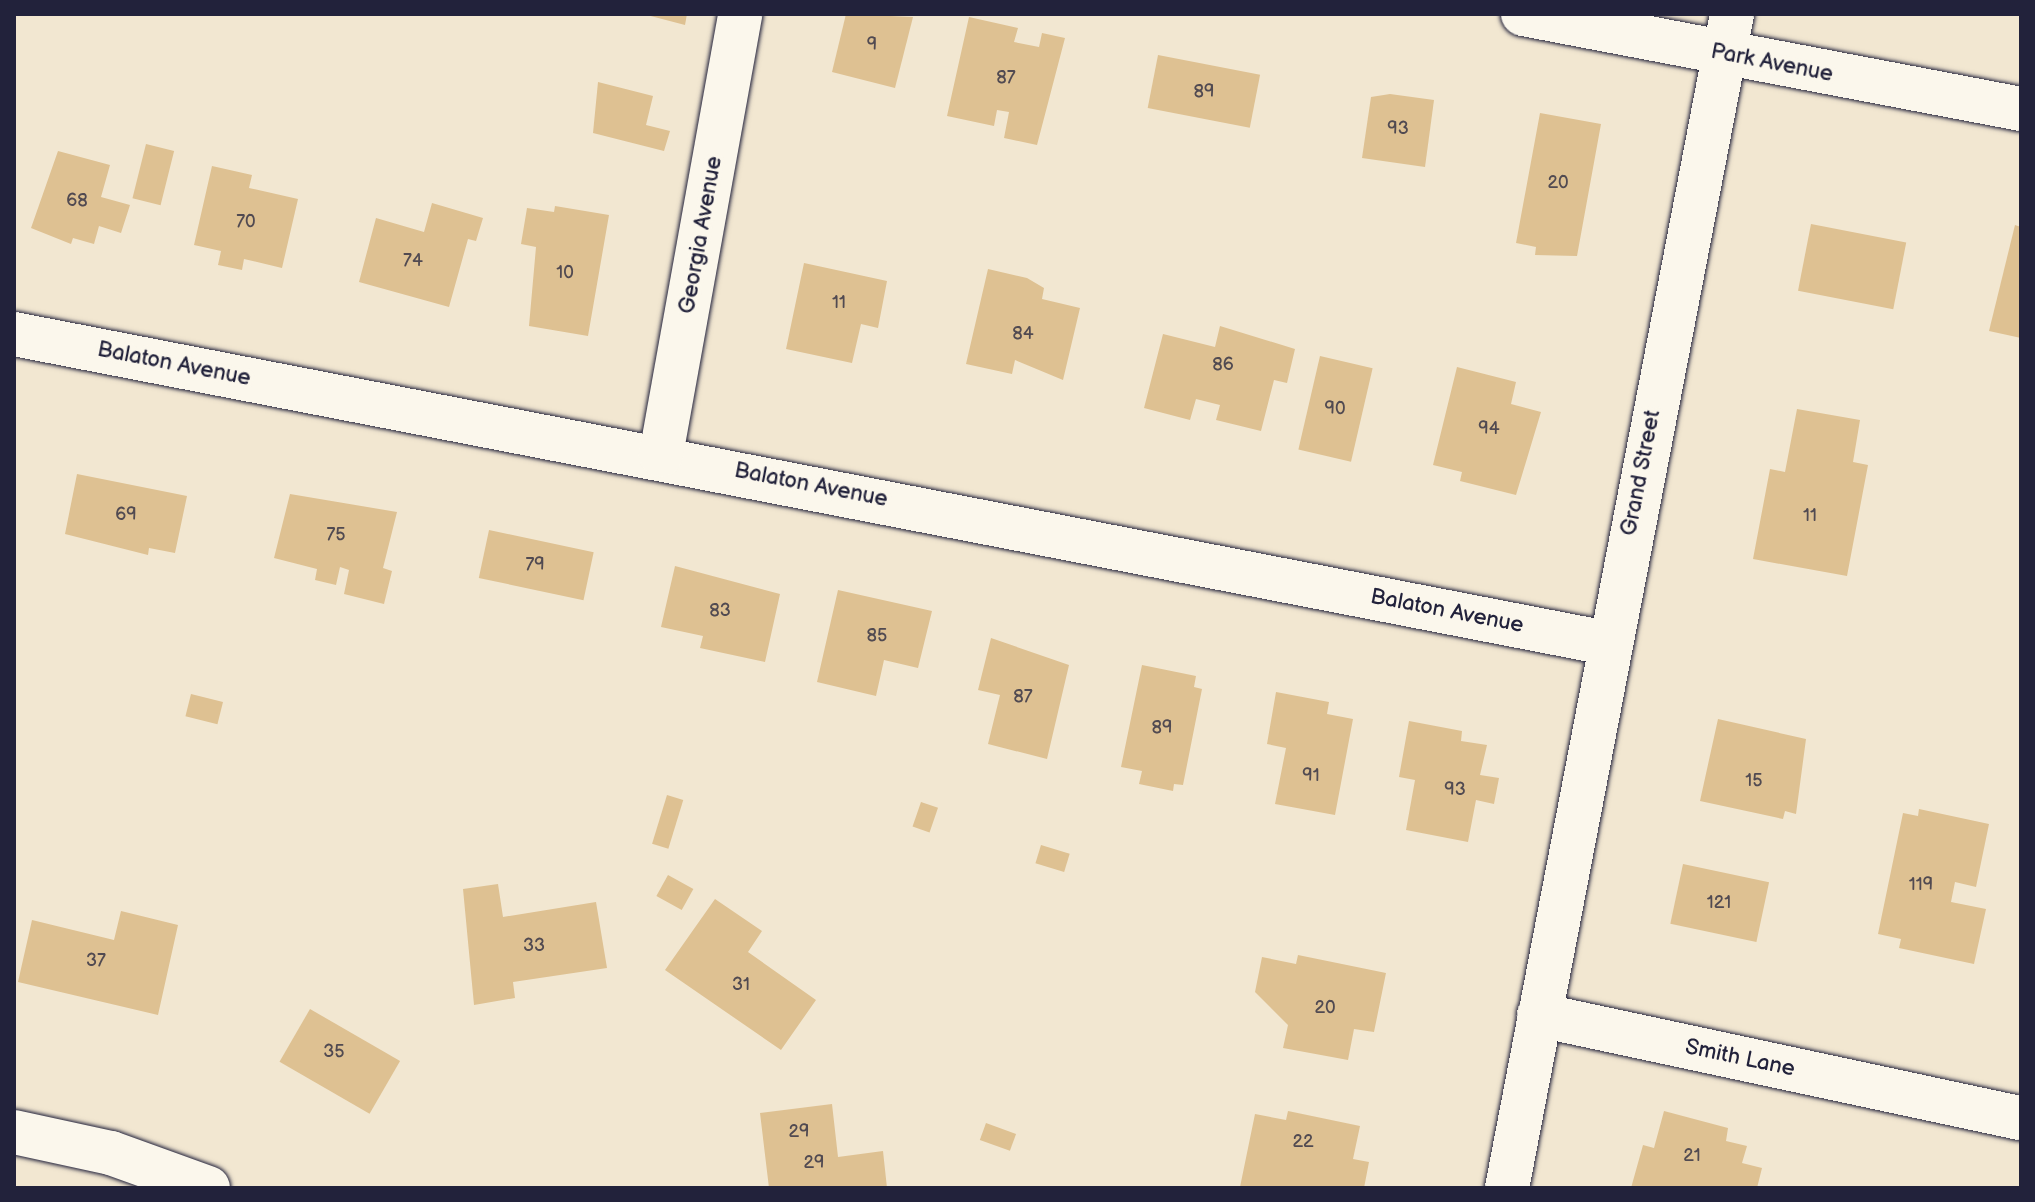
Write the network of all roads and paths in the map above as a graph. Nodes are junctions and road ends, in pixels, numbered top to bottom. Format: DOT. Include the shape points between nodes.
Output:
graph roads {
  1 [pos="740,14"];
  2 [pos="1523,14"];
  3 [pos="1728,34"];
  4 [pos="2021,109"];
  5 [pos="14,334"];
  6 [pos="661,455"];
  7 [pos="1607,643"];
  8 [pos="1539,1015"];
  9 [pos="2021,1118"];
  10 [pos="14,1132"];
  11 [pos="208,1188"];
  12 [pos="1507,1188"];
  1 -- 6 [label="street, Georgia Avenue"];
  2 -- 3 [label="street, Park Avenue"];
  3 -- 4 [label="street, Park Avenue"];
  3 -- 7 [label="street, Grand Street"];
  5 -- 6 [label="street, Balaton Avenue"];
  6 -- 7 [label="street, Balaton Avenue"];
  7 -- 8 [label="street, Grand Street"];
  8 -- 9 [label="street, Smith Lane"];
  8 -- 12 [label="street"];
  10 -- 11 [label="street" via="111,1153"];
}
